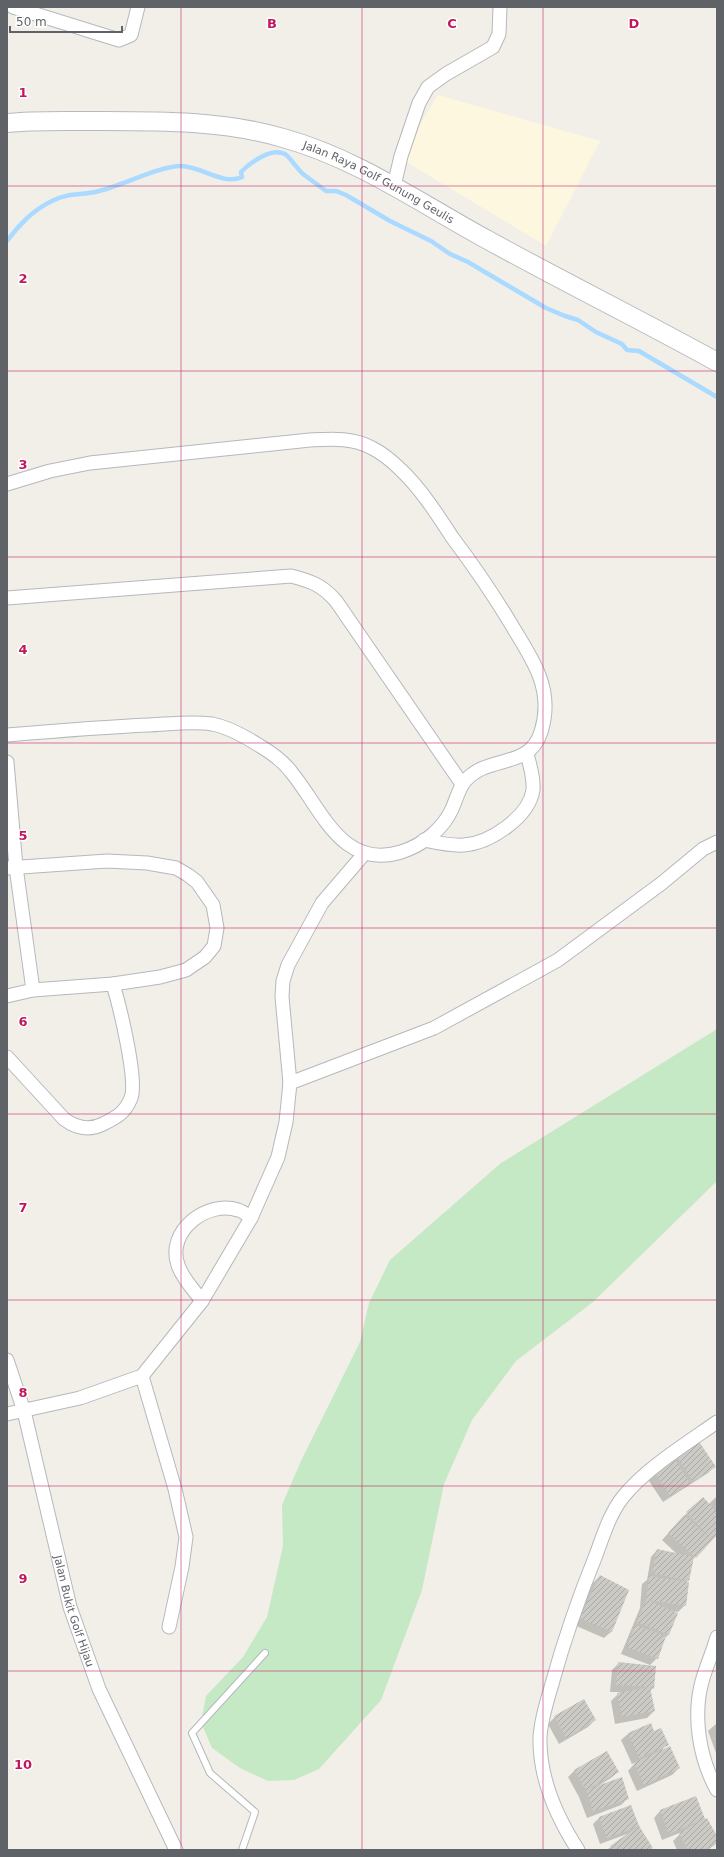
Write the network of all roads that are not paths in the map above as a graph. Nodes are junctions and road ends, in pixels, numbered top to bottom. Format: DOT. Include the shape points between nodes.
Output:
graph roads {
  1 [pos="13,7"];
  2 [pos="138,7"];
  3 [pos="500,7"];
  4 [pos="7,123"];
  5 [pos="394,186"];
  6 [pos="717,362"];
  7 [pos="7,484"];
  8 [pos="7,598"];
  9 [pos="7,735"];
  10 [pos="527,754"];
  11 [pos="7,762"];
  12 [pos="462,784"];
  13 [pos="424,840"];
  14 [pos="717,842"];
  15 [pos="364,854"];
  16 [pos="12,868"];
  17 [pos="113,984"];
  18 [pos="33,990"];
  19 [pos="7,996"];
  20 [pos="7,1057"];
  21 [pos="290,1083"];
  22 [pos="251,1218"];
  23 [pos="202,1301"];
  24 [pos="7,1360"];
  25 [pos="142,1376"];
  26 [pos="24,1411"];
  27 [pos="7,1414"];
  28 [pos="717,1422"];
  29 [pos="169,1627"];
  30 [pos="717,1637"];
  31 [pos="265,1653"];
  32 [pos="717,1790"];
  33 [pos="173,1845"];
  34 [pos="242,1850"];
  35 [pos="578,1850"];
  1 -- 2 [label="street" via="119,40 131,35"];
  3 -- 5 [label="street" via="499,34 493,47 428,87 419,103"];
  4 -- 5 [label="main road, Jalan Raya Golf Gunung Geulis" via="135,121 245,128 320,149"];
  5 -- 6 [label="main road, Jalan Raya Golf Gunung Geulis" via="486,239"];
  7 -- 10 [label="street" via="50,471 90,463 334,439 370,446 402,470 420,493 495,598 531,657 545,694 546,714 536,745"];
  8 -- 12 [label="street" via="291,576 312,582 328,592 336,601"];
  9 -- 15 [label="street" via="150,725 214,724 259,745 279,759 291,771 347,846"];
  10 -- 12 [label="street" via="483,769 471,775"];
  10 -- 13 [label="street" via="533,775 533,791 526,806 514,821 496,835 465,845"];
  11 -- 16 [label="street"];
  12 -- 13 [label="street" via="448,817 437,832"];
  13 -- 15 [label="street" via="402,852"];
  14 -- 21 [label="street" via="703,849 662,883 558,960 525,979 434,1028"];
  15 -- 21 [label="street" via="322,903 282,981"];
  16 -- 17 [label="street" via="107,861 147,862 176,868 197,882 213,905 217,928 214,946 205,957 186,970"];
  16 -- 18 [label="street"];
  17 -- 18 [label="street"];
  17 -- 20 [label="street" via="132,1078 132,1096 117,1118 97,1127 84,1128 73,1125"];
  18 -- 19 [label="street"];
  21 -- 22 [label="street" via="286,1122 278,1157"];
  22 -- 23 [label="street"];
  22 -- 23 [label="street" via="239,1210 227,1208 209,1211 192,1220 179,1236 176,1250 178,1265"];
  23 -- 25 [label="street"];
  24 -- 26 [label="street, Jalan Bukit Golf Hijau"];
  25 -- 26 [label="street" via="80,1398"];
  25 -- 29 [label="street" via="175,1489 186,1537"];
  26 -- 27 [label="street"];
  26 -- 33 [label="street, Jalan Bukit Golf Hijau" via="70,1607 99,1689"];
  28 -- 35 [label="street" via="674,1452 622,1498 607,1525 561,1650 543,1716 540,1737 545,1782 567,1833"];
  30 -- 32 [label="street" via="702,1680 698,1712 702,1755"];
  31 -- 34 [label="lane" via="192,1733 210,1773 256,1812"];
}
